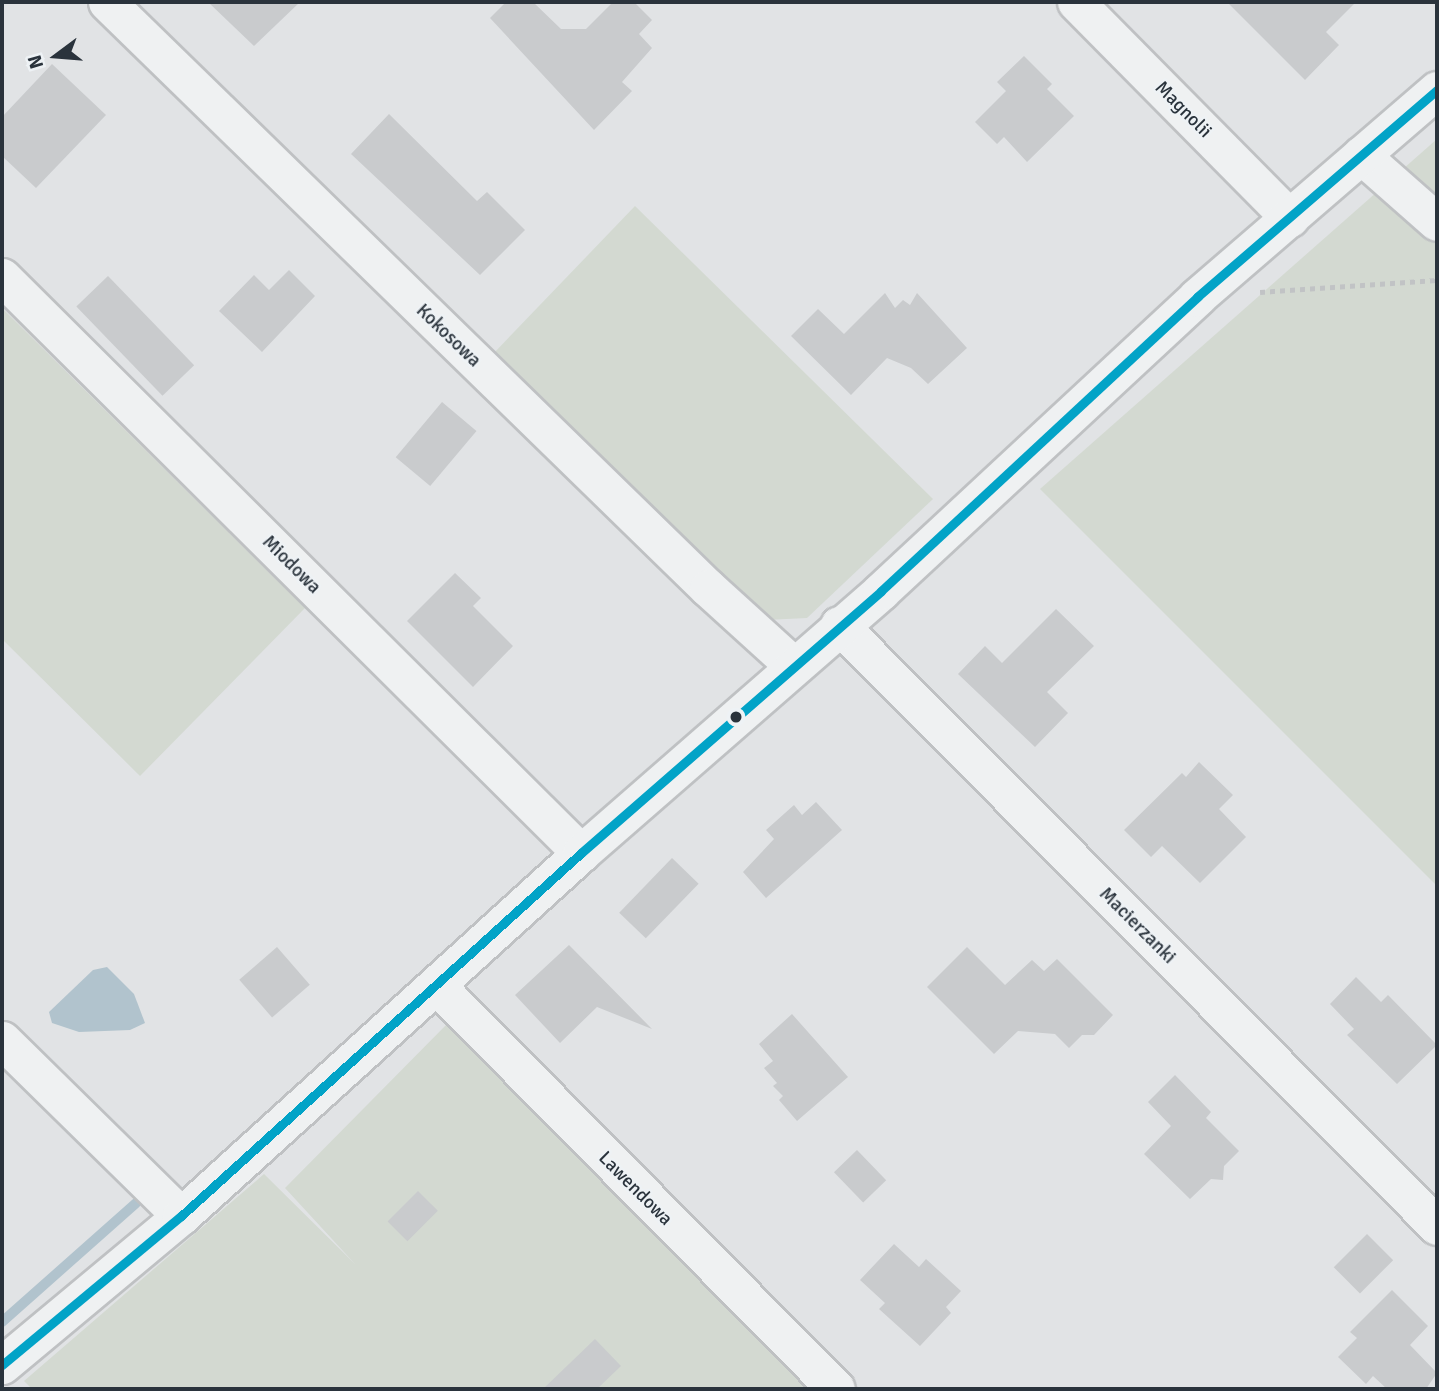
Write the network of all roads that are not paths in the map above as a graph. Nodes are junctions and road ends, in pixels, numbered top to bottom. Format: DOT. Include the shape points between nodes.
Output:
graph roads {
  1 [pos="107,2"];
  2 [pos="1076,2"];
  3 [pos="1437,90"];
  4 [pos="1361,155"];
  5 [pos="1290,218"];
  6 [pos="1437,222"];
  7 [pos="2,277"];
  8 [pos="839,625"];
  9 [pos="793,665"];
  10 [pos="581,853"];
  11 [pos="437,986"];
  12 [pos="2,1040"];
  13 [pos="181,1216"];
  14 [pos="1437,1226"];
  15 [pos="2,1365"];
  16 [pos="835,1389"];
  1 -- 9 [label="street, Kokosowa" via="708,589"];
  2 -- 5 [label="street, Magnolii"];
  3 -- 4 [label="street"];
  4 -- 5 [label="street"];
  4 -- 6 [label="street"];
  5 -- 8 [label="street" via="1197,297"];
  7 -- 10 [label="street, Miodowa"];
  8 -- 9 [label="street"];
  8 -- 14 [label="street, Macierzanki"];
  9 -- 10 [label="street"];
  10 -- 11 [label="street"];
  11 -- 13 [label="street"];
  11 -- 16 [label="street, Lawendowa"];
  12 -- 13 [label="street"];
  13 -- 15 [label="street"];
}
